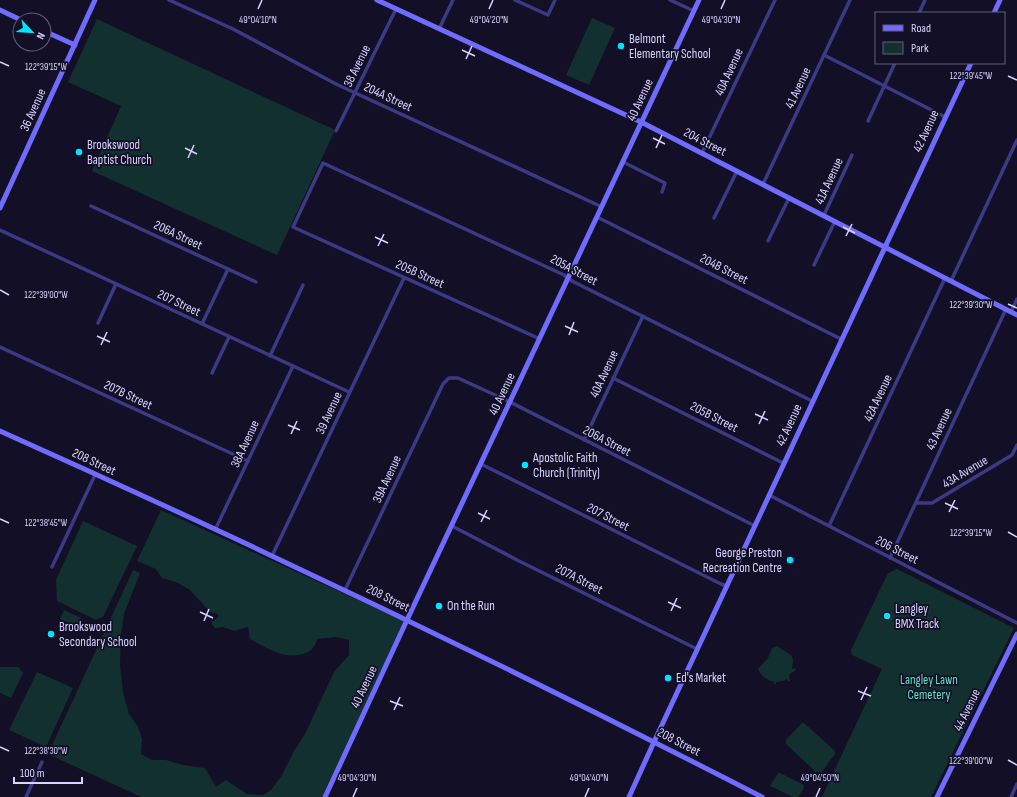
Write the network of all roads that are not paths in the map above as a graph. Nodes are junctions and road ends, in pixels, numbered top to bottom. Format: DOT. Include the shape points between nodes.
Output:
graph roads {
  1 [pos="95,0"];
  2 [pos="170,0"];
  3 [pos="377,0"];
  4 [pos="453,0"];
  5 [pos="515,0"];
  6 [pos="555,0"];
  7 [pos="670,0"];
  8 [pos="699,0"];
  9 [pos="774,0"];
  10 [pos="850,0"];
  11 [pos="925,0"];
  12 [pos="1000,0"];
  13 [pos="396,9"];
  14 [pos="0,10"];
  15 [pos="694,11"];
  16 [pos="919,12"];
  17 [pos="994,12"];
  18 [pos="12,16"];
  19 [pos="439,29"];
  20 [pos="52,35"];
  21 [pos="75,45"];
  22 [pos="824,55"];
  23 [pos="895,64"];
  24 [pos="971,64"];
  25 [pos="884,86"];
  26 [pos="355,93"];
  27 [pos="945,117"];
  28 [pos="868,121"];
  29 [pos="641,122"];
  30 [pos="336,131"];
  31 [pos="1017,140"];
  32 [pos="702,153"];
  33 [pos="852,155"];
  34 [pos="623,162"];
  35 [pos="736,170"];
  36 [pos="763,184"];
  37 [pos="662,192"];
  38 [pos="789,198"];
  39 [pos="91,206"];
  40 [pos="602,207"];
  41 [pos="0,208"];
  42 [pos="824,215"];
  43 [pos="597,217"];
  44 [pos="714,218"];
  45 [pos="835,221"];
  46 [pos="293,226"];
  47 [pos="0,230"];
  48 [pos="768,242"];
  49 [pos="885,246"];
  50 [pos="814,265"];
  51 [pos="228,269"];
  52 [pos="404,278"];
  53 [pos="568,278"];
  54 [pos="945,278"];
  55 [pos="951,281"];
  56 [pos="256,282"];
  57 [pos="116,284"];
  58 [pos="304,285"];
  59 [pos="1017,300"];
  60 [pos="1009,310"];
  61 [pos="1017,315"];
  62 [pos="643,316"];
  63 [pos="98,323"];
  64 [pos="202,324"];
  65 [pos="229,337"];
  66 [pos="540,339"];
  67 [pos="841,339"];
  68 [pos="0,347"];
  69 [pos="270,356"];
  70 [pos="293,366"];
  71 [pos="212,373"];
  72 [pos="449,378"];
  73 [pos="614,378"];
  74 [pos="350,392"];
  75 [pos="812,401"];
  76 [pos="510,403"];
  77 [pos="0,431"];
  78 [pos="584,440"];
  79 [pos="1017,445"];
  80 [pos="248,461"];
  81 [pos="783,463"];
  82 [pos="481,464"];
  83 [pos="95,475"];
  84 [pos="769,495"];
  85 [pos="916,503"];
  86 [pos="452,526"];
  87 [pos="755,526"];
  88 [pos="829,526"];
  89 [pos="215,530"];
  90 [pos="272,556"];
  91 [pos="890,558"];
  92 [pos="52,567"];
  93 [pos="727,586"];
  94 [pos="345,590"];
  95 [pos="407,620"];
  96 [pos="1017,623"];
  97 [pos="1017,634"];
  98 [pos="697,649"];
  99 [pos="654,742"];
  100 [pos="42,762"];
  101 [pos="1017,784"];
  102 [pos="26,797"];
  103 [pos="325,797"];
  104 [pos="629,797"];
  105 [pos="762,797"];
  106 [pos="937,797"];
  107 [pos="1011,797"];
  1 -- 21 [label="main road, 36 Avenue"];
  2 -- 26 [label="street, 204A Street" via="233,29"];
  3 -- 13 [label="main road, 204 Street"];
  4 -- 19 [label="street"];
  5 -- 6 [label="street" via="548,15"];
  7 -- 15 [label="street"];
  8 -- 15 [label="main road, 40 Avenue"];
  9 -- 32 [label="street, 40A Avenue"];
  10 -- 22 [label="street, 41 Avenue"];
  11 -- 16 [label="street"];
  12 -- 17 [label="main road"];
  13 -- 19 [label="main road, 204 Street"];
  13 -- 26 [label="street, 38 Avenue"];
  14 -- 18 [label="main road"];
  15 -- 29 [label="main road, 40 Avenue"];
  19 -- 29 [label="main road, 204 Street"];
  20 -- 21 [label="main road"];
  21 -- 41 [label="main road, 36 Avenue"];
  22 -- 25 [label="street"];
  22 -- 36 [label="street, 41 Avenue"];
  23 -- 25 [label="street"];
  24 -- 27 [label="main road, 42 Avenue"];
  25 -- 27 [label="street"];
  25 -- 28 [label="street"];
  26 -- 30 [label="street, 38 Avenue"];
  26 -- 40 [label="street, 204A Street"];
  27 -- 49 [label="main road, 42 Avenue"];
  29 -- 32 [label="main road, 204 Street"];
  29 -- 34 [label="main road, 40 Avenue"];
  31 -- 55 [label="street"];
  32 -- 35 [label="main road, 204 Street"];
  33 -- 42 [label="street, 41A Avenue"];
  34 -- 37 [label="street" via="665,183"];
  34 -- 40 [label="main road, 40 Avenue"];
  35 -- 36 [label="main road, 204 Street"];
  35 -- 44 [label="street"];
  36 -- 38 [label="main road, 204 Street"];
  38 -- 42 [label="main road, 204 Street"];
  38 -- 48 [label="street"];
  39 -- 51 [label="street, 206A Street"];
  40 -- 43 [label="main road, 40 Avenue"];
  42 -- 45 [label="main road, 204 Street"];
  43 -- 53 [label="main road, 40 Avenue"];
  43 -- 67 [label="street, 204B Street"];
  45 -- 49 [label="main road, 204 Street"];
  45 -- 50 [label="street"];
  46 -- 52 [label="street, 205B Street"];
  46 -- 53 [label="street, 205A Street" via="323,163"];
  47 -- 57 [label="street, 207 Street"];
  49 -- 54 [label="main road, 204 Street"];
  49 -- 67 [label="main road, 42 Avenue"];
  51 -- 56 [label="street, 206A Street"];
  51 -- 64 [label="street"];
  52 -- 66 [label="street, 205B Street"];
  52 -- 74 [label="street, 39 Avenue"];
  53 -- 62 [label="street, 205A Street"];
  53 -- 66 [label="main road, 40 Avenue"];
  54 -- 55 [label="main road, 204 Street"];
  54 -- 88 [label="street, 42A Avenue"];
  55 -- 60 [label="main road, 204 Street"];
  57 -- 63 [label="street"];
  57 -- 64 [label="street, 207 Street"];
  58 -- 69 [label="street"];
  59 -- 60 [label="street, 43 Avenue"];
  60 -- 61 [label="main road, 204 Street"];
  60 -- 85 [label="street, 43 Avenue"];
  62 -- 73 [label="street, 40A Avenue"];
  62 -- 75 [label="street, 205A Street"];
  64 -- 65 [label="street, 207 Street"];
  65 -- 69 [label="street, 207 Street"];
  65 -- 71 [label="street"];
  66 -- 76 [label="main road, 40 Avenue"];
  67 -- 75 [label="main road, 42 Avenue"];
  68 -- 80 [label="street, 207B Street"];
  69 -- 70 [label="street, 207 Street"];
  70 -- 74 [label="street, 207 Street"];
  70 -- 80 [label="street, 38A Avenue"];
  72 -- 76 [label="street, 206A Street" via="458,378"];
  72 -- 94 [label="street, 39A Avenue" via="443,384"];
  73 -- 78 [label="street, 40A Avenue"];
  73 -- 81 [label="street, 205B Street"];
  74 -- 90 [label="street, 39 Avenue"];
  75 -- 81 [label="main road, 42 Avenue"];
  76 -- 78 [label="street, 206A Street"];
  76 -- 82 [label="main road, 40 Avenue"];
  77 -- 83 [label="main road, 208 Street"];
  78 -- 87 [label="street, 206A Street"];
  79 -- 85 [label="street, 43A Avenue" via="1012,455 932,503"];
  80 -- 89 [label="street, 38A Avenue"];
  81 -- 84 [label="main road, 42 Avenue"];
  82 -- 86 [label="main road, 40 Avenue"];
  82 -- 93 [label="street, 207 Street"];
  83 -- 89 [label="main road, 208 Street"];
  83 -- 92 [label="street"];
  84 -- 87 [label="main road, 42 Avenue"];
  84 -- 88 [label="street, 206 Street"];
  85 -- 91 [label="street, 43 Avenue"];
  86 -- 95 [label="main road, 40 Avenue"];
  86 -- 98 [label="street, 207A Street"];
  87 -- 93 [label="main road, 42 Avenue"];
  88 -- 91 [label="street, 206 Street"];
  89 -- 90 [label="main road, 208 Street"];
  90 -- 94 [label="main road, 208 Street"];
  91 -- 96 [label="street, 206 Street"];
  93 -- 98 [label="main road, 42 Avenue"];
  94 -- 95 [label="main road, 208 Street"];
  95 -- 99 [label="main road, 208 Street"];
  95 -- 103 [label="main road, 40 Avenue"];
  97 -- 106 [label="main road, 44 Avenue"];
  98 -- 99 [label="main road, 42 Avenue"];
  99 -- 104 [label="main road, 42 Avenue"];
  99 -- 105 [label="main road, 208 Street"];
  100 -- 102 [label="street"];
  101 -- 107 [label="street"];
}
